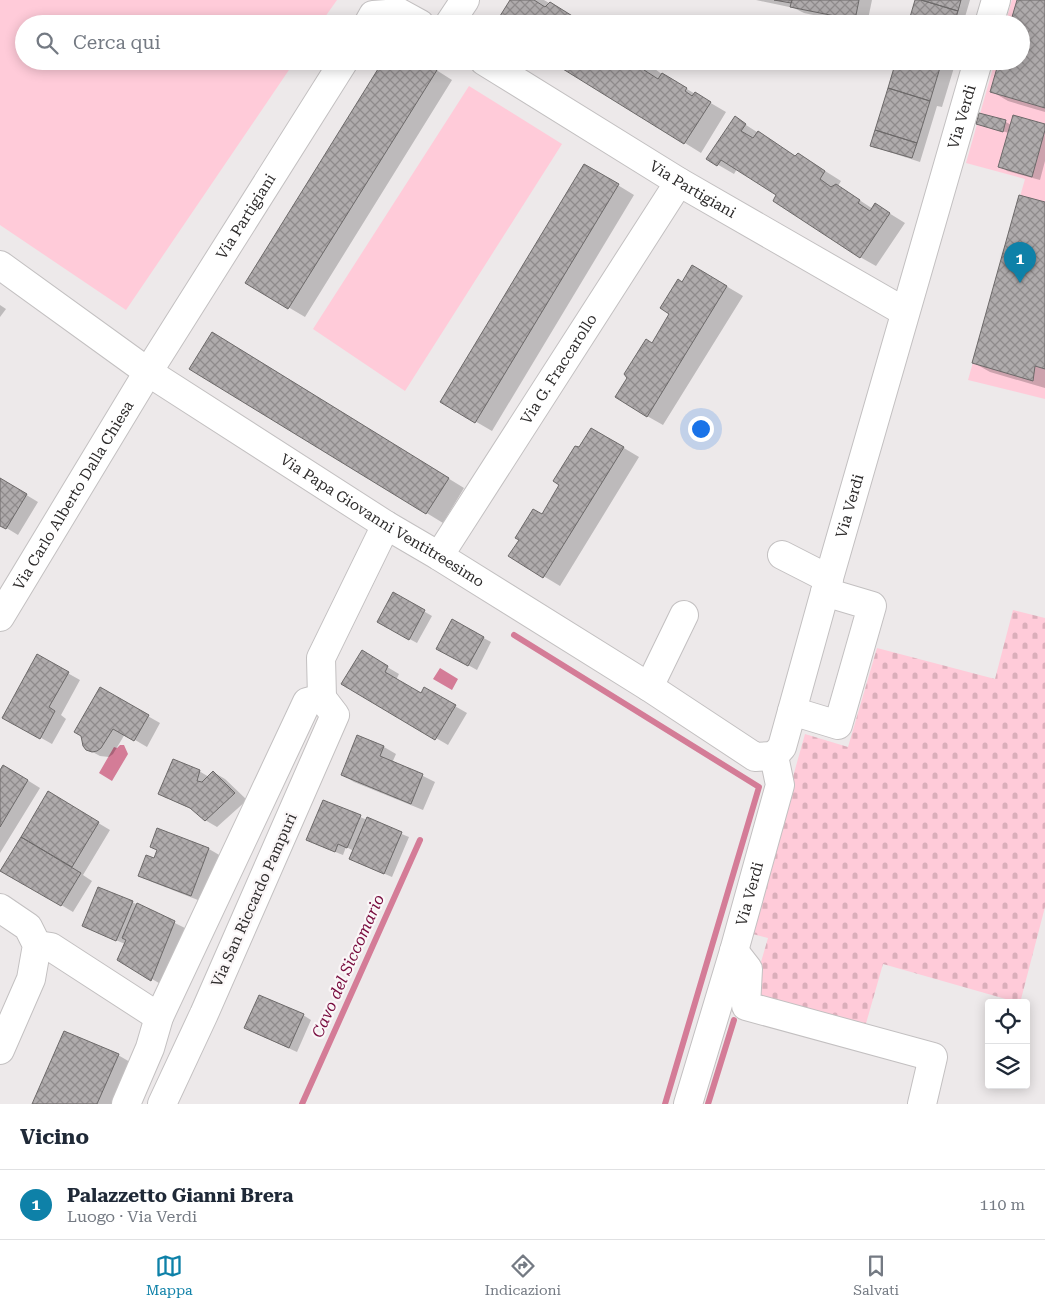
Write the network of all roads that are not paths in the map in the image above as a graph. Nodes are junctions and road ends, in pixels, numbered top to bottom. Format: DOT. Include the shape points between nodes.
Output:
graph roads {
  1 [pos="465,0"];
  2 [pos="996,0"];
  3 [pos="373,15"];
  4 [pos="404,15"];
  5 [pos="455,15"];
  6 [pos="992,15"];
  7 [pos="338,70"];
  8 [pos="499,70"];
  9 [pos="975,70"];
  10 [pos="679,182"];
  11 [pos="0,265"];
  12 [pos="905,312"];
  13 [pos="148,372"];
  14 [pos="386,526"];
  15 [pos="439,556"];
  16 [pos="782,556"];
  17 [pos="827,585"];
  18 [pos="684,615"];
  19 [pos="0,617"];
  20 [pos="649,687"];
  21 [pos="322,698"];
  22 [pos="792,711"];
  23 [pos="774,756"];
  24 [pos="0,908"];
  25 [pos="37,945"];
  26 [pos="734,950"];
  27 [pos="163,1009"];
  28 [pos="204,1014"];
  29 [pos="150,1048"];
  30 [pos="0,1050"];
  31 [pos="181,1061"];
  32 [pos="126,1104"];
  33 [pos="162,1104"];
  34 [pos="688,1104"];
  35 [pos="922,1104"];
  1 -- 5 [label="street"];
  2 -- 6 [label="street"];
  3 -- 4 [label="street"];
  7 -- 13 [label="street, Via Partigiani"];
  8 -- 10 [label="street, Via Partigiani"];
  9 -- 12 [label="street, Via Verdi"];
  10 -- 12 [label="street, Via Partigiani"];
  10 -- 15 [label="street, Via G. Fraccarollo"];
  11 -- 13 [label="street, Via Papa Giovanni Ventitreesimo"];
  12 -- 17 [label="street, Via Verdi"];
  13 -- 14 [label="street, Via Papa Giovanni Ventitreesimo"];
  13 -- 19 [label="street, Via Carlo Alberto Dalla Chiesa"];
  14 -- 15 [label="street, Via Papa Giovanni Ventitreesimo"];
  14 -- 21 [label="street, Via San Riccardo Pampuri" via="321,658"];
  15 -- 20 [label="street, Via Papa Giovanni Ventitreesimo"];
  16 -- 17 [label="street"];
  17 -- 22 [label="street, Via Verdi"];
  17 -- 22 [label="street" via="872,606 838,725"];
  18 -- 20 [label="street"];
  20 -- 23 [label="street, Via Papa Giovanni Ventitreesimo" via="755,757"];
  21 -- 27 [label="street" via="307,702"];
  21 -- 28 [label="street, Via San Riccardo Pampuri" via="334,715"];
  22 -- 23 [label="street, Via Verdi" via="782,747"];
  23 -- 26 [label="street, Via Verdi" via="780,785"];
  24 -- 25 [label="street" via="28,927"];
  25 -- 27 [label="street" via="51,947"];
  25 -- 30 [label="street" via="31,979"];
  26 -- 34 [label="street, Via Verdi"];
  26 -- 35 [label="street" via="748,969 746,1006 933,1057"];
  27 -- 28 [label="street"];
  27 -- 29 [label="street"];
  28 -- 31 [label="street, Via San Riccardo Pampuri"];
  29 -- 31 [label="street"];
  29 -- 32 [label="street"];
  31 -- 33 [label="street, Via San Riccardo Pampuri"];
}
